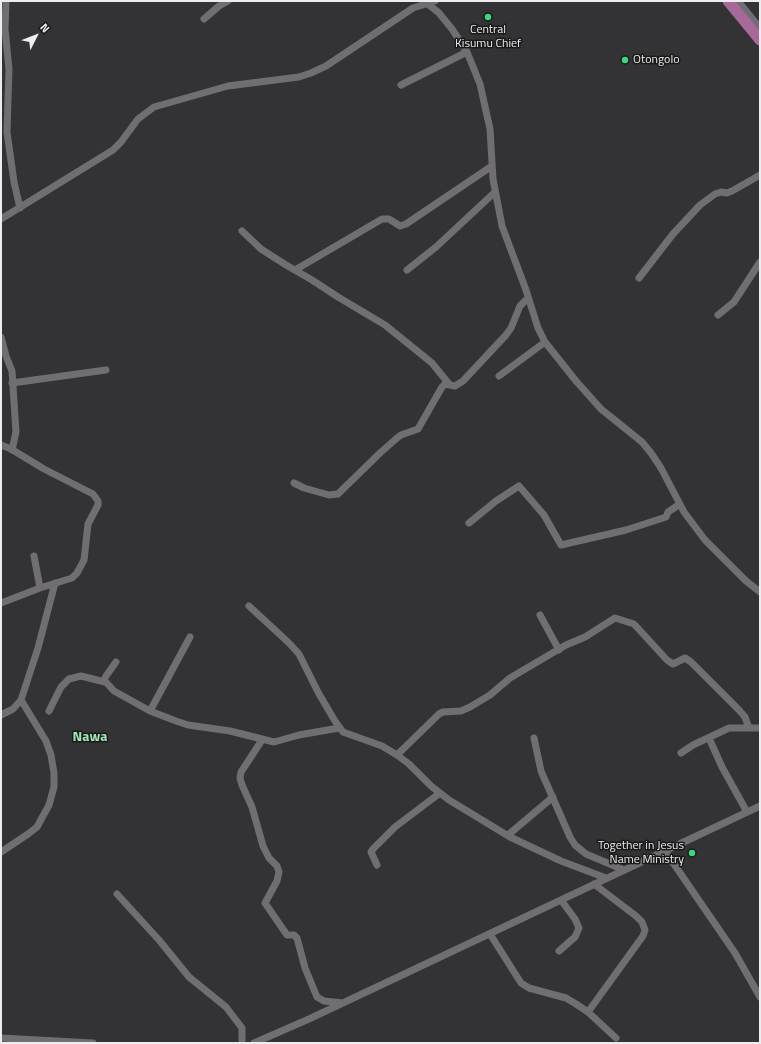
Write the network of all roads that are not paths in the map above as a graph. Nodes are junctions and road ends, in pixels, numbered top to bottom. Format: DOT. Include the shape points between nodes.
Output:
graph roads {
  1 [pos="6,1"];
  2 [pos="228,1"];
  3 [pos="728,1"];
  4 [pos="738,1"];
  5 [pos="429,2"];
  6 [pos="204,19"];
  7 [pos="760,28"];
  8 [pos="760,40"];
  9 [pos="467,52"];
  10 [pos="401,84"];
  11 [pos="4,115"];
  12 [pos="492,166"];
  13 [pos="760,175"];
  14 [pos="495,192"];
  15 [pos="20,208"];
  16 [pos="1,219"];
  17 [pos="242,231"];
  18 [pos="760,262"];
  19 [pos="295,270"];
  20 [pos="407,270"];
  21 [pos="639,278"];
  22 [pos="528,298"];
  23 [pos="718,315"];
  24 [pos="1,337"];
  25 [pos="545,342"];
  26 [pos="106,370"];
  27 [pos="499,376"];
  28 [pos="12,383"];
  29 [pos="449,384"];
  30 [pos="1,445"];
  31 [pos="12,450"];
  32 [pos="294,483"];
  33 [pos="680,504"];
  34 [pos="469,523"];
  35 [pos="34,556"];
  36 [pos="55,583"];
  37 [pos="40,588"];
  38 [pos="760,592"];
  39 [pos="1,603"];
  40 [pos="249,606"];
  41 [pos="540,615"];
  42 [pos="190,637"];
  43 [pos="559,650"];
  44 [pos="116,662"];
  45 [pos="105,682"];
  46 [pos="21,700"];
  47 [pos="49,711"];
  48 [pos="150,711"];
  49 [pos="1,715"];
  50 [pos="339,728"];
  51 [pos="749,728"];
  52 [pos="760,728"];
  53 [pos="534,738"];
  54 [pos="709,738"];
  55 [pos="262,740"];
  56 [pos="681,753"];
  57 [pos="397,755"];
  58 [pos="440,793"];
  59 [pos="553,797"];
  60 [pos="760,806"];
  61 [pos="747,812"];
  62 [pos="508,835"];
  63 [pos="665,851"];
  64 [pos="1,852"];
  65 [pos="377,866"];
  66 [pos="624,870"];
  67 [pos="606,878"];
  68 [pos="594,884"];
  69 [pos="117,894"];
  70 [pos="560,900"];
  71 [pos="490,934"];
  72 [pos="559,951"];
  73 [pos="760,997"];
  74 [pos="343,1003"];
  75 [pos="588,1012"];
  76 [pos="1,1038"];
  77 [pos="616,1038"];
  78 [pos="93,1043"];
  79 [pos="242,1043"];
  80 [pos="254,1043"];
  1 -- 11 [label="street" via="8,69"];
  2 -- 6 [label="street"];
  3 -- 8 [label="highway"];
  4 -- 7 [label="street"];
  5 -- 9 [label="street" via="440,13"];
  5 -- 15 [label="street" via="413,8 326,66 311,73 299,77 228,86 154,107 138,119 113,150"];
  9 -- 10 [label="street"];
  9 -- 12 [label="street" via="480,84 486,108"];
  11 -- 15 [label="street" via="10,162"];
  12 -- 14 [label="street"];
  12 -- 19 [label="street" via="406,224 400,226 389,219 382,219"];
  13 -- 21 [label="street" via="732,191 715,194 700,205 673,234"];
  14 -- 20 [label="street" via="436,247"];
  14 -- 22 [label="street" via="507,241"];
  15 -- 16 [label="street"];
  17 -- 19 [label="street" via="261,249"];
  18 -- 23 [label="street" via="734,302"];
  19 -- 29 [label="street" via="385,325 432,363"];
  22 -- 25 [label="street"];
  22 -- 29 [label="street" via="520,306 506,335 463,381 455,386"];
  24 -- 28 [label="street" via="11,367"];
  25 -- 27 [label="street"];
  25 -- 33 [label="street" via="601,409 642,442 661,468"];
  26 -- 28 [label="street"];
  28 -- 31 [label="street" via="16,432"];
  29 -- 32 [label="street" via="442,387 418,429 397,438 338,494 329,495"];
  30 -- 31 [label="street"];
  31 -- 36 [label="street" via="93,494 98,501 88,524 81,566 72,578"];
  33 -- 34 [label="street" via="668,512 666,517 626,530 561,545 544,515 519,486"];
  33 -- 38 [label="street" via="705,540 746,582"];
  35 -- 37 [label="street"];
  36 -- 37 [label="street"];
  36 -- 46 [label="street"];
  37 -- 39 [label="street"];
  40 -- 50 [label="street" via="299,654"];
  41 -- 43 [label="street"];
  42 -- 48 [label="street"];
  43 -- 51 [label="street" via="615,618 634,624 670,663 685,658 691,662 740,710"];
  43 -- 57 [label="street" via="510,678 470,707 439,714"];
  44 -- 45 [label="street" via="106,676"];
  45 -- 47 [label="street" via="81,676 69,678 61,687"];
  45 -- 48 [label="street" via="119,695"];
  46 -- 49 [label="street" via="13,709"];
  46 -- 64 [label="street" via="46,741 52,761 54,787 49,805 37,827"];
  48 -- 55 [label="street" via="188,725 230,731"];
  50 -- 55 [label="street" via="274,742"];
  50 -- 57 [label="street"];
  51 -- 52 [label="street"];
  51 -- 54 [label="street" via="729,728"];
  53 -- 59 [label="street" via="540,771"];
  54 -- 56 [label="street"];
  54 -- 61 [label="street"];
  55 -- 74 [label="street" via="241,772 240,778 252,807 263,846 279,872 265,903 287,935 294,935 297,938 305,968 317,997 324,1001"];
  57 -- 58 [label="street"];
  58 -- 62 [label="street"];
  58 -- 65 [label="street" via="373,849 372,855"];
  59 -- 62 [label="street"];
  59 -- 66 [label="street" via="575,845 586,854"];
  60 -- 61 [label="street"];
  61 -- 63 [label="street"];
  62 -- 67 [label="street"];
  63 -- 66 [label="street"];
  63 -- 73 [label="street" via="735,953"];
  66 -- 67 [label="street"];
  67 -- 68 [label="street"];
  68 -- 70 [label="street"];
  68 -- 75 [label="street" via="636,916 645,930"];
  69 -- 79 [label="street" via="189,977 229,1011 242,1028"];
  70 -- 71 [label="street"];
  70 -- 72 [label="street" via="579,928 575,937"];
  71 -- 74 [label="street"];
  71 -- 75 [label="street" via="521,984 566,998"];
  74 -- 80 [label="street"];
  75 -- 77 [label="street"];
  76 -- 78 [label="street"];
}
